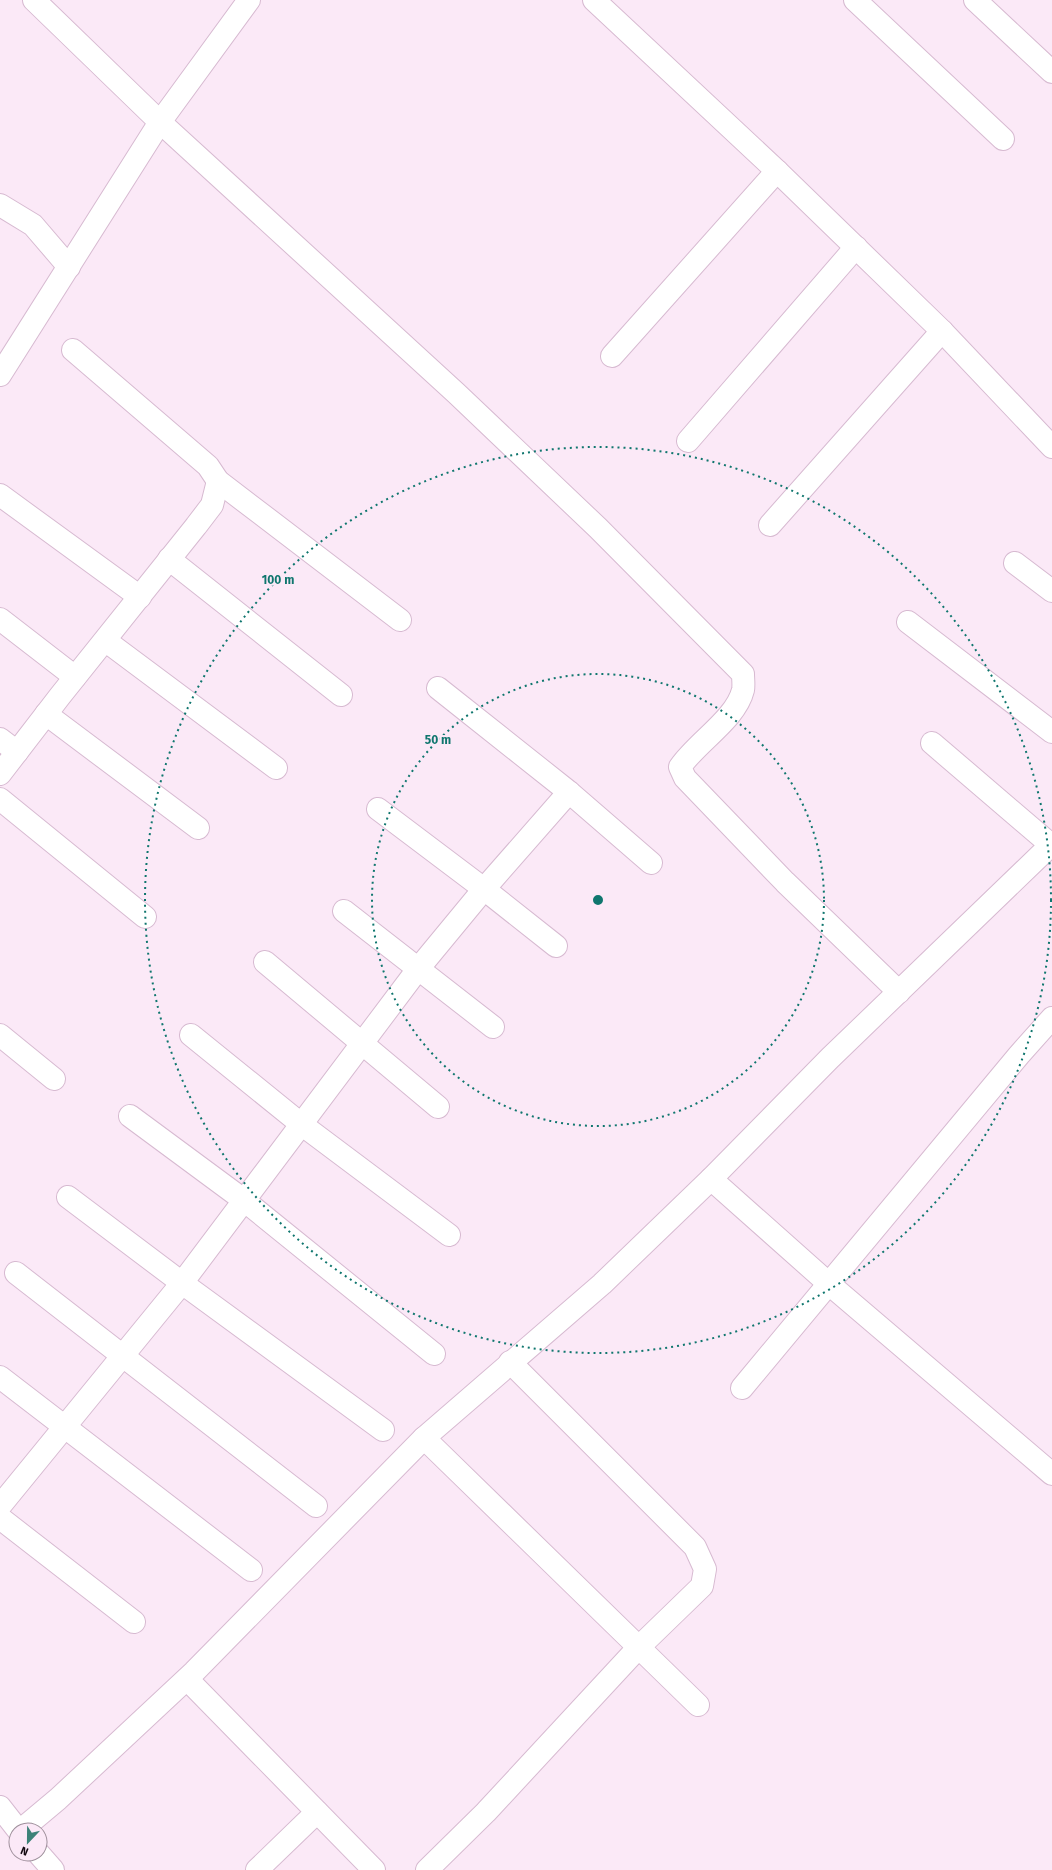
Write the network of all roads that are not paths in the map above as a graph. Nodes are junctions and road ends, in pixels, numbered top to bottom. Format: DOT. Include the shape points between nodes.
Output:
graph roads {
  1 [pos="34,0"];
  2 [pos="249,0"];
  3 [pos="594,0"];
  4 [pos="855,0"];
  5 [pos="975,0"];
  6 [pos="1052,72"];
  7 [pos="160,122"];
  8 [pos="1002,139"];
  9 [pos="777,171"];
  10 [pos="0,205"];
  11 [pos="856,247"];
  12 [pos="69,267"];
  13 [pos="942,331"];
  14 [pos="73,350"];
  15 [pos="612,356"];
  16 [pos="0,374"];
  17 [pos="688,441"];
  18 [pos="1052,447"];
  19 [pos="218,481"];
  20 [pos="0,495"];
  21 [pos="770,525"];
  22 [pos="169,559"];
  23 [pos="1015,564"];
  24 [pos="1052,591"];
  25 [pos="140,597"];
  26 [pos="0,619"];
  27 [pos="400,620"];
  28 [pos="908,622"];
  29 [pos="106,641"];
  30 [pos="75,677"];
  31 [pos="438,688"];
  32 [pos="341,695"];
  33 [pos="46,714"];
  34 [pos="1052,732"];
  35 [pos="0,739"];
  36 [pos="932,743"];
  37 [pos="17,752"];
  38 [pos="276,768"];
  39 [pos="0,774"];
  40 [pos="569,792"];
  41 [pos="0,799"];
  42 [pos="378,809"];
  43 [pos="198,828"];
  44 [pos="1052,845"];
  45 [pos="651,863"];
  46 [pos="484,889"];
  47 [pos="344,911"];
  48 [pos="145,917"];
  49 [pos="556,946"];
  50 [pos="265,962"];
  51 [pos="418,969"];
  52 [pos="898,992"];
  53 [pos="1052,1018"];
  54 [pos="494,1027"];
  55 [pos="191,1034"];
  56 [pos="0,1035"];
  57 [pos="362,1044"];
  58 [pos="54,1079"];
  59 [pos="438,1107"];
  60 [pos="130,1116"];
  61 [pos="301,1124"];
  62 [pos="711,1179"];
  63 [pos="68,1197"];
  64 [pos="245,1201"];
  65 [pos="449,1235"];
  66 [pos="16,1273"];
  67 [pos="182,1283"];
  68 [pos="828,1283"];
  69 [pos="434,1354"];
  70 [pos="122,1356"];
  71 [pos="510,1362"];
  72 [pos="0,1377"];
  73 [pos="742,1388"];
  74 [pos="64,1426"];
  75 [pos="383,1430"];
  76 [pos="424,1438"];
  77 [pos="1052,1474"];
  78 [pos="0,1506"];
  79 [pos="316,1506"];
  80 [pos="0,1518"];
  81 [pos="251,1570"];
  82 [pos="134,1622"];
  83 [pos="638,1648"];
  84 [pos="187,1679"];
  85 [pos="698,1705"];
  86 [pos="0,1807"];
  87 [pos="317,1812"];
  88 [pos="12,1822"];
  89 [pos="31,1822"];
  90 [pos="46,1862"];
  91 [pos="53,1870"];
  92 [pos="257,1870"];
  93 [pos="374,1870"];
  94 [pos="427,1870"];
  1 -- 7 [label="street"];
  2 -- 7 [label="street"];
  3 -- 9 [label="street"];
  4 -- 8 [label="street"];
  5 -- 6 [label="street"];
  7 -- 12 [label="street"];
  7 -- 52 [label="street" via="598,528 743,674 744,689 738,704 688,756 680,767 684,778 785,882"];
  9 -- 11 [label="street"];
  9 -- 15 [label="street"];
  10 -- 12 [label="street" via="33,225"];
  11 -- 13 [label="street"];
  11 -- 17 [label="street"];
  12 -- 16 [label="street"];
  13 -- 18 [label="street"];
  13 -- 21 [label="street"];
  14 -- 19 [label="street" via="208,466"];
  19 -- 22 [label="street" via="212,505"];
  19 -- 27 [label="street"];
  20 -- 25 [label="street"];
  22 -- 25 [label="street"];
  22 -- 32 [label="street"];
  23 -- 24 [label="street"];
  25 -- 29 [label="street"];
  26 -- 30 [label="street"];
  28 -- 34 [label="street"];
  29 -- 30 [label="street"];
  29 -- 38 [label="street"];
  30 -- 33 [label="street"];
  31 -- 40 [label="street"];
  33 -- 37 [label="street"];
  33 -- 43 [label="street"];
  35 -- 37 [label="street"];
  36 -- 44 [label="street"];
  37 -- 39 [label="street"];
  40 -- 45 [label="street"];
  40 -- 46 [label="street"];
  41 -- 48 [label="street"];
  42 -- 46 [label="street"];
  44 -- 52 [label="street"];
  46 -- 49 [label="street"];
  46 -- 51 [label="street"];
  47 -- 51 [label="street"];
  50 -- 57 [label="street"];
  51 -- 54 [label="street"];
  51 -- 57 [label="street"];
  52 -- 62 [label="street"];
  53 -- 68 [label="street"];
  55 -- 61 [label="street"];
  56 -- 58 [label="street"];
  57 -- 59 [label="street"];
  57 -- 61 [label="street"];
  60 -- 64 [label="street"];
  61 -- 64 [label="street"];
  61 -- 65 [label="street"];
  62 -- 68 [label="street"];
  62 -- 71 [label="street" via="602,1284"];
  63 -- 67 [label="street"];
  64 -- 67 [label="street"];
  64 -- 69 [label="street"];
  66 -- 70 [label="street"];
  67 -- 70 [label="street"];
  67 -- 75 [label="street"];
  68 -- 73 [label="street"];
  68 -- 77 [label="street"];
  70 -- 74 [label="street"];
  70 -- 79 [label="street"];
  71 -- 76 [label="street"];
  71 -- 83 [label="street" via="695,1547 705,1569 702,1586"];
  72 -- 74 [label="street"];
  74 -- 78 [label="street"];
  74 -- 81 [label="street"];
  76 -- 83 [label="street"];
  76 -- 84 [label="street"];
  80 -- 82 [label="street"];
  83 -- 85 [label="street"];
  83 -- 94 [label="street" via="486,1812"];
  84 -- 87 [label="street"];
  84 -- 89 [label="street"];
  86 -- 88 [label="street"];
  87 -- 92 [label="street"];
  87 -- 93 [label="street"];
  90 -- 91 [label="street"];
}
